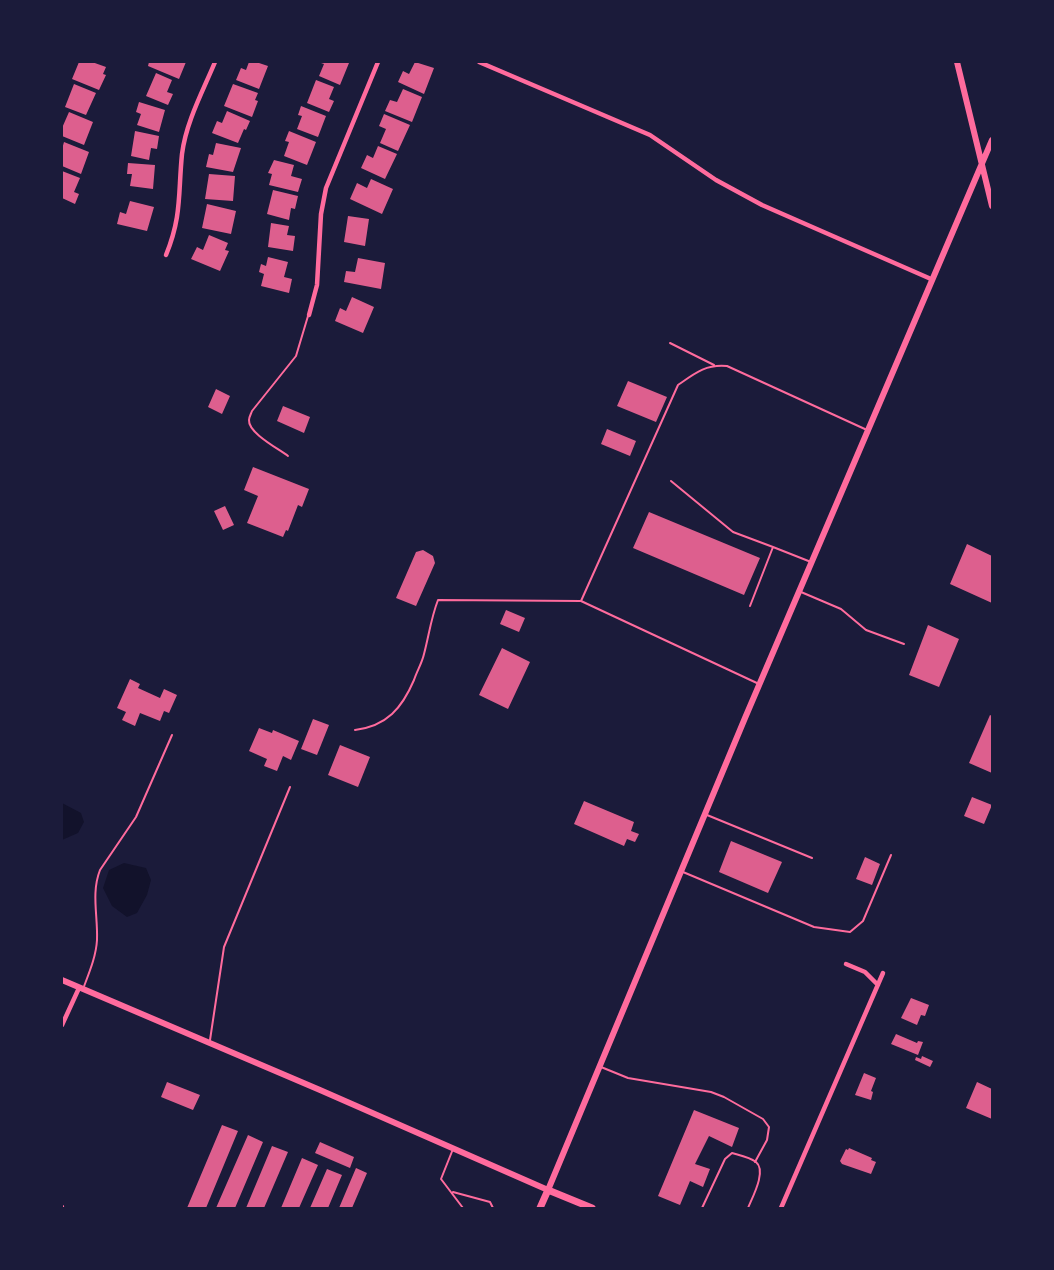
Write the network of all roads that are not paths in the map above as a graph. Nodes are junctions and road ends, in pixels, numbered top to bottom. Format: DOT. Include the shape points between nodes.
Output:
graph roads {
  1 [pos="215,62"];
  2 [pos="378,62"];
  3 [pos="479,62"];
  4 [pos="957,62"];
  5 [pos="993,140"];
  6 [pos="982,164"];
  7 [pos="993,206"];
  8 [pos="166,255"];
  9 [pos="932,279"];
  10 [pos="309,315"];
  11 [pos="670,343"];
  12 [pos="714,364"];
  13 [pos="867,430"];
  14 [pos="288,456"];
  15 [pos="671,481"];
  16 [pos="773,547"];
  17 [pos="811,562"];
  18 [pos="798,591"];
  19 [pos="580,601"];
  20 [pos="750,606"];
  21 [pos="904,644"];
  22 [pos="759,684"];
  23 [pos="355,730"];
  24 [pos="172,735"];
  25 [pos="290,787"];
  26 [pos="704,813"];
  27 [pos="891,855"];
  28 [pos="812,858"];
  29 [pos="680,870"];
  30 [pos="846,964"];
  31 [pos="883,973"];
  32 [pos="62,980"];
  33 [pos="878,985"];
  34 [pos="81,988"];
  35 [pos="62,1025"];
  36 [pos="210,1043"];
  37 [pos="598,1066"];
  38 [pos="454,1148"];
  39 [pos="755,1162"];
  40 [pos="548,1190"];
  41 [pos="451,1191"];
  42 [pos="464,1209"];
  43 [pos="493,1209"];
  44 [pos="540,1209"];
  45 [pos="592,1209"];
  46 [pos="702,1209"];
  47 [pos="748,1209"];
  48 [pos="780,1209"];
  1 -- 8 [label="street" via="187,132 178,220"];
  2 -- 10 [label="street" via="326,188 317,285"];
  3 -- 9 [label="street" via="650,135 753,200"];
  4 -- 6 [label="street"];
  5 -- 6 [label="street"];
  6 -- 7 [label="street"];
  6 -- 9 [label="street"];
  9 -- 13 [label="street"];
  10 -- 14 [label="lane" via="296,356 252,411 249,421 257,434"];
  11 -- 12 [label="lane"];
  12 -- 13 [label="lane" via="727,366"];
  12 -- 19 [label="lane" via="678,385"];
  13 -- 17 [label="street"];
  15 -- 16 [label="lane" via="734,532"];
  16 -- 17 [label="lane"];
  16 -- 20 [label="lane"];
  17 -- 18 [label="street"];
  18 -- 21 [label="lane" via="841,609 866,630"];
  18 -- 22 [label="street"];
  19 -- 22 [label="lane"];
  19 -- 23 [label="lane" via="438,600 424,657 407,696 394,714 370,729"];
  22 -- 26 [label="street"];
  24 -- 34 [label="lane" via="136,818 96,880 97,943 94,961"];
  25 -- 36 [label="lane" via="224,947"];
  26 -- 28 [label="lane"];
  26 -- 29 [label="street"];
  27 -- 29 [label="lane" via="863,921 850,932 814,927"];
  29 -- 37 [label="street"];
  30 -- 33 [label="street" via="865,972"];
  31 -- 33 [label="street"];
  32 -- 34 [label="street"];
  33 -- 48 [label="street"];
  34 -- 35 [label="street"];
  34 -- 36 [label="street"];
  36 -- 38 [label="street"];
  37 -- 39 [label="lane" via="628,1078 711,1092 763,1119 769,1127 767,1140"];
  37 -- 40 [label="street"];
  38 -- 40 [label="street"];
  38 -- 41 [label="lane" via="441,1179"];
  39 -- 46 [label="lane" via="732,1153 725,1159"];
  39 -- 47 [label="lane" via="759,1167 759,1184"];
  40 -- 44 [label="main road"];
  40 -- 45 [label="main road"];
  41 -- 42 [label="lane"];
  41 -- 43 [label="lane" via="490,1202"];
}
